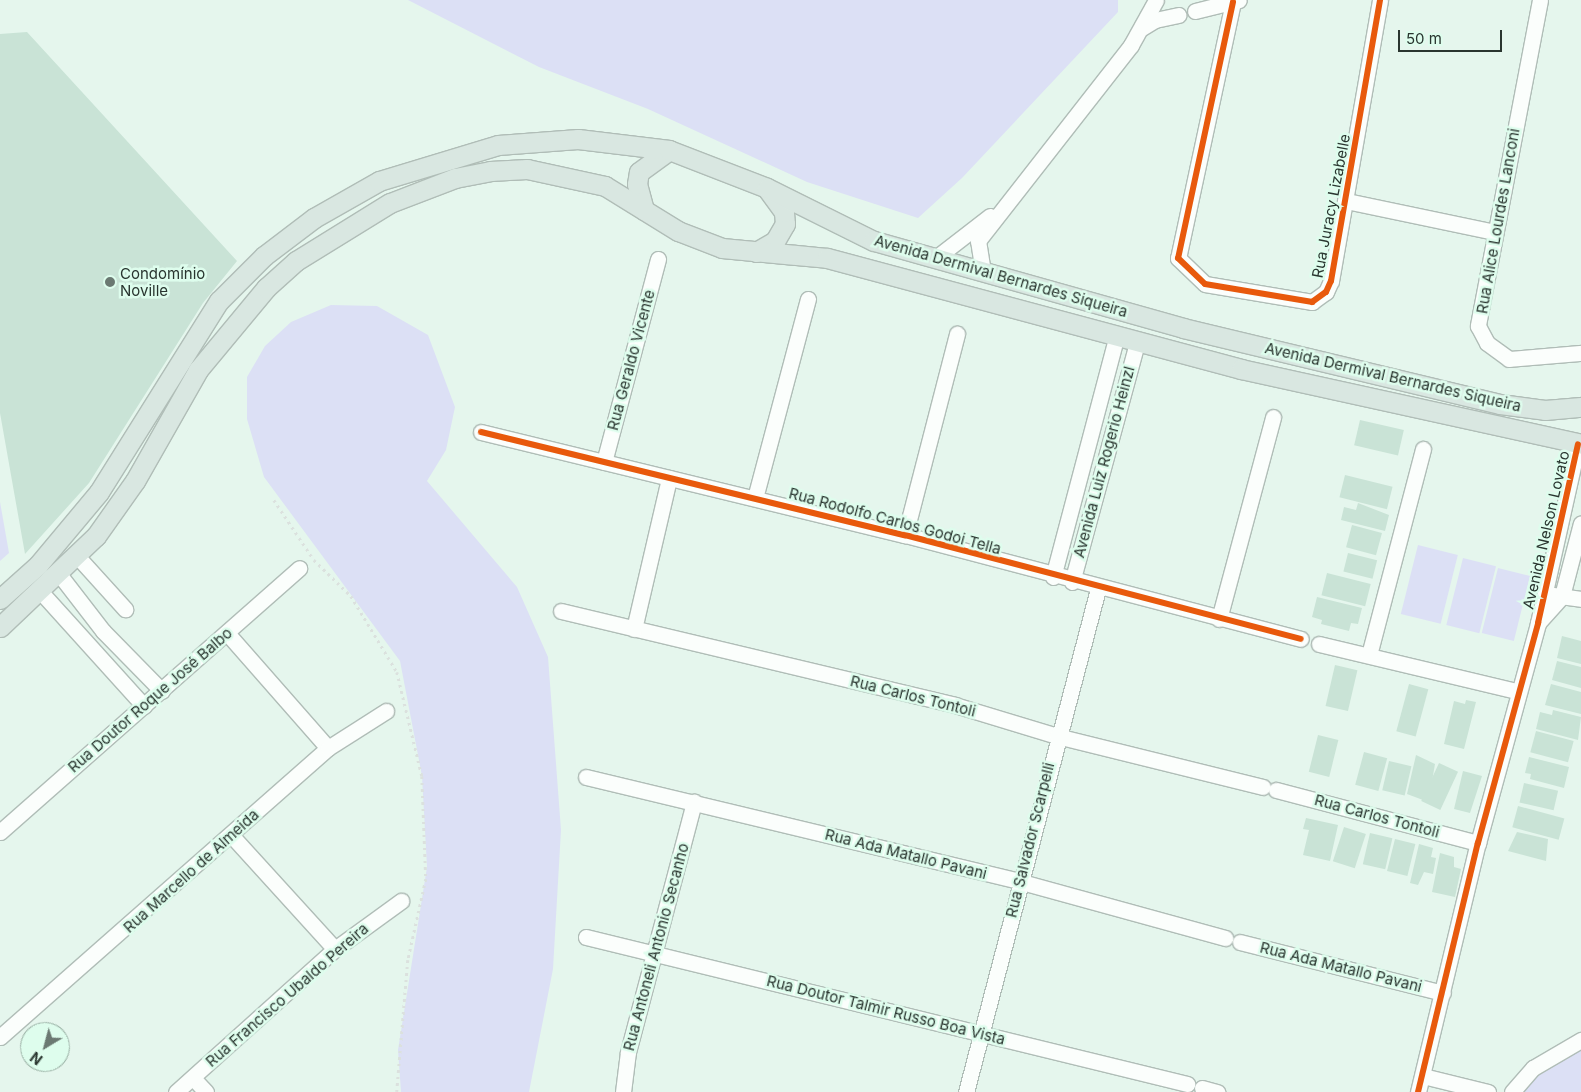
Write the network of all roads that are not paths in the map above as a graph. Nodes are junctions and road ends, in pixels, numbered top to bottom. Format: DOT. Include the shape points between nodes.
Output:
graph roads {
  1 [pos="1156,0"];
  2 [pos="1380,0"];
  3 [pos="1540,0"];
  4 [pos="1236,1"];
  5 [pos="1195,11"];
  6 [pos="1178,15"];
  7 [pos="1142,28"];
  8 [pos="669,150"];
  9 [pos="767,188"];
  10 [pos="1346,201"];
  11 [pos="1002,206"];
  12 [pos="644,210"];
  13 [pos="1494,232"];
  14 [pos="756,252"];
  15 [pos="937,257"];
  16 [pos="658,259"];
  17 [pos="983,272"];
  18 [pos="808,299"];
  19 [pos="957,334"];
  20 [pos="1116,338"];
  21 [pos="1137,343"];
  22 [pos="1581,353"];
  23 [pos="1581,407"];
  24 [pos="1273,416"];
  25 [pos="481,432"];
  26 [pos="1580,444"];
  27 [pos="1423,449"];
  28 [pos="604,462"];
  29 [pos="669,478"];
  30 [pos="755,498"];
  31 [pos="1581,523"];
  32 [pos="905,535"];
  33 [pos="77,556"];
  34 [pos="299,568"];
  35 [pos="59,574"];
  36 [pos="1053,577"];
  37 [pos="1072,582"];
  38 [pos="1098,589"];
  39 [pos="40,591"];
  40 [pos="1541,593"];
  41 [pos="1562,596"];
  42 [pos="0,599"];
  43 [pos="1581,599"];
  44 [pos="125,609"];
  45 [pos="561,611"];
  46 [pos="1219,619"];
  47 [pos="1538,623"];
  48 [pos="0,627"];
  49 [pos="634,629"];
  50 [pos="227,633"];
  51 [pos="1301,639"];
  52 [pos="1320,644"];
  53 [pos="1369,655"];
  54 [pos="162,691"];
  55 [pos="1517,692"];
  56 [pos="144,706"];
  57 [pos="386,711"];
  58 [pos="1057,736"];
  59 [pos="328,748"];
  60 [pos="586,777"];
  61 [pos="694,802"];
  62 [pos="0,832"];
  63 [pos="232,836"];
  64 [pos="1478,843"];
  65 [pos="1018,882"];
  66 [pos="400,901"];
  67 [pos="586,937"];
  68 [pos="336,949"];
  69 [pos="657,954"];
  70 [pos="1443,993"];
  71 [pos="982,1034"];
  72 [pos="0,1038"];
  73 [pos="1581,1040"];
  74 [pos="1423,1076"];
  75 [pos="192,1078"];
  76 [pos="1187,1084"];
  77 [pos="176,1092"];
  78 [pos="206,1092"];
  79 [pos="623,1092"];
  80 [pos="966,1092"];
  81 [pos="1418,1092"];
  82 [pos="1488,1092"];
  83 [pos="1512,1092"];
  1 -- 7 [label="street"];
  2 -- 10 [label="street, Rua Juracy Lizabelle"];
  3 -- 13 [label="street, Rua Alice Lourdes Lanconi"];
  4 -- 5 [label="street"];
  4 -- 10 [label="street, Rua Juracy Lizabelle" via="1178,258 1205,284 1312,302 1326,292 1331,281"];
  6 -- 7 [label="street" via="1155,20"];
  7 -- 11 [label="street"];
  8 -- 9 [label="main road, Avenida Dermival Bernardes Siqueira"];
  8 -- 12 [label="main road" via="639,172 637,184"];
  8 -- 42 [label="main road, Avenida Dermival Bernardes Siqueira" via="578,139 498,144 402,171 314,218 264,256 220,301 98,492 38,565"];
  9 -- 14 [label="main road" via="784,212 785,224 775,241"];
  9 -- 15 [label="main road, Avenida Dermival Bernardes Siqueira" via="874,241"];
  10 -- 13 [label="street"];
  11 -- 15 [label="street"];
  11 -- 17 [label="street" via="978,241"];
  12 -- 14 [label="main road, Avenida Dermival Bernardes Siqueira" via="722,248"];
  12 -- 33 [label="main road, Avenida Dermival Bernardes Siqueira" via="605,186 563,173 518,169 455,178 390,203 341,232 296,262 233,325 198,370 118,509"];
  13 -- 22 [label="street, Rua Alice Lourdes Lanconi" via="1478,326 1487,343 1510,358"];
  14 -- 20 [label="main road, Avenida Dermival Bernardes Siqueira" via="827,258"];
  15 -- 17 [label="main road, Avenida Dermival Bernardes Siqueira"];
  16 -- 28 [label="street, Rua Geraldo Vicente"];
  17 -- 23 [label="main road, Avenida Dermival Bernardes Siqueira" via="1183,328 1500,404 1545,410"];
  18 -- 30 [label="street"];
  19 -- 32 [label="street"];
  20 -- 21 [label="main road, Avenida Dermival Bernardes Siqueira"];
  20 -- 36 [label="street, Avenida Luiz Rogerio Heinzl"];
  21 -- 26 [label="main road, Avenida Dermival Bernardes Siqueira"];
  21 -- 37 [label="street, Avenida Luiz Rogerio Heinzl"];
  24 -- 46 [label="street"];
  25 -- 28 [label="street, Rua Rodolfo Carlos Godoi Tella"];
  26 -- 40 [label="street, Avenida Nelson Lovato"];
  27 -- 53 [label="street"];
  28 -- 29 [label="street, Rua Rodolfo Carlos Godoi Tella"];
  29 -- 30 [label="street, Rua Rodolfo Carlos Godoi Tella"];
  29 -- 49 [label="street"];
  30 -- 32 [label="street, Rua Rodolfo Carlos Godoi Tella"];
  31 -- 41 [label="street, Avenida Nelson Lovato"];
  32 -- 36 [label="street, Rua Rodolfo Carlos Godoi Tella"];
  33 -- 35 [label="main road, Avenida Dermival Bernardes Siqueira"];
  33 -- 44 [label="street"];
  34 -- 50 [label="street, Rua Doutor Roque José Balbo"];
  35 -- 39 [label="main road, Avenida Dermival Bernardes Siqueira"];
  35 -- 54 [label="street" via="103,631"];
  36 -- 37 [label="street, Rua Rodolfo Carlos Godoi Tella"];
  37 -- 38 [label="street, Rua Rodolfo Carlos Godoi Tella"];
  38 -- 46 [label="street, Rua Rodolfo Carlos Godoi Tella"];
  38 -- 58 [label="street, Rua Salvador Scarpelli"];
  39 -- 48 [label="main road, Avenida Dermival Bernardes Siqueira"];
  39 -- 56 [label="street"];
  40 -- 41 [label="street"];
  40 -- 47 [label="street, Avenida Nelson Lovato"];
  41 -- 43 [label="street"];
  41 -- 47 [label="street, Avenida Nelson Lovato"];
  45 -- 49 [label="street, Rua Carlos Tontoli"];
  46 -- 51 [label="street, Rua Rodolfo Carlos Godoi Tella"];
  47 -- 55 [label="street"];
  49 -- 58 [label="street, Rua Carlos Tontoli" via="955,705"];
  50 -- 54 [label="street, Rua Doutor Roque José Balbo"];
  50 -- 59 [label="street"];
  52 -- 53 [label="street"];
  53 -- 55 [label="street"];
  54 -- 56 [label="street, Rua Doutor Roque José Balbo"];
  55 -- 64 [label="street"];
  56 -- 62 [label="street, Rua Doutor Roque José Balbo"];
  57 -- 59 [label="street, Rua Marcello de Almeida"];
  58 -- 64 [label="street, Rua Carlos Tontoli"];
  58 -- 65 [label="street, Rua Salvador Scarpelli"];
  59 -- 63 [label="street, Rua Marcello de Almeida"];
  60 -- 61 [label="street, Rua Ada Matallo Pavani"];
  61 -- 65 [label="street, Rua Ada Matallo Pavani"];
  61 -- 69 [label="street, Rua Antoneli Antonio Secanho"];
  63 -- 68 [label="street"];
  63 -- 72 [label="street, Rua Marcello de Almeida"];
  64 -- 70 [label="street"];
  65 -- 70 [label="street, Rua Ada Matallo Pavani"];
  65 -- 71 [label="street, Rua Salvador Scarpelli"];
  66 -- 68 [label="street, Rua Francisco Ubaldo Pereira"];
  67 -- 69 [label="street, Rua Doutor Talmir Russo Boa Vista"];
  68 -- 75 [label="street, Rua Francisco Ubaldo Pereira"];
  69 -- 71 [label="street, Rua Doutor Talmir Russo Boa Vista"];
  69 -- 79 [label="street, Rua Antoneli Antonio Secanho" via="628,1052"];
  70 -- 74 [label="street"];
  71 -- 76 [label="street, Rua Doutor Talmir Russo Boa Vista"];
  71 -- 80 [label="street, Rua Salvador Scarpelli"];
  73 -- 83 [label="street" via="1533,1068"];
  74 -- 81 [label="street"];
  74 -- 82 [label="street"];
  75 -- 77 [label="street, Rua Francisco Ubaldo Pereira"];
  75 -- 78 [label="street"];
}
